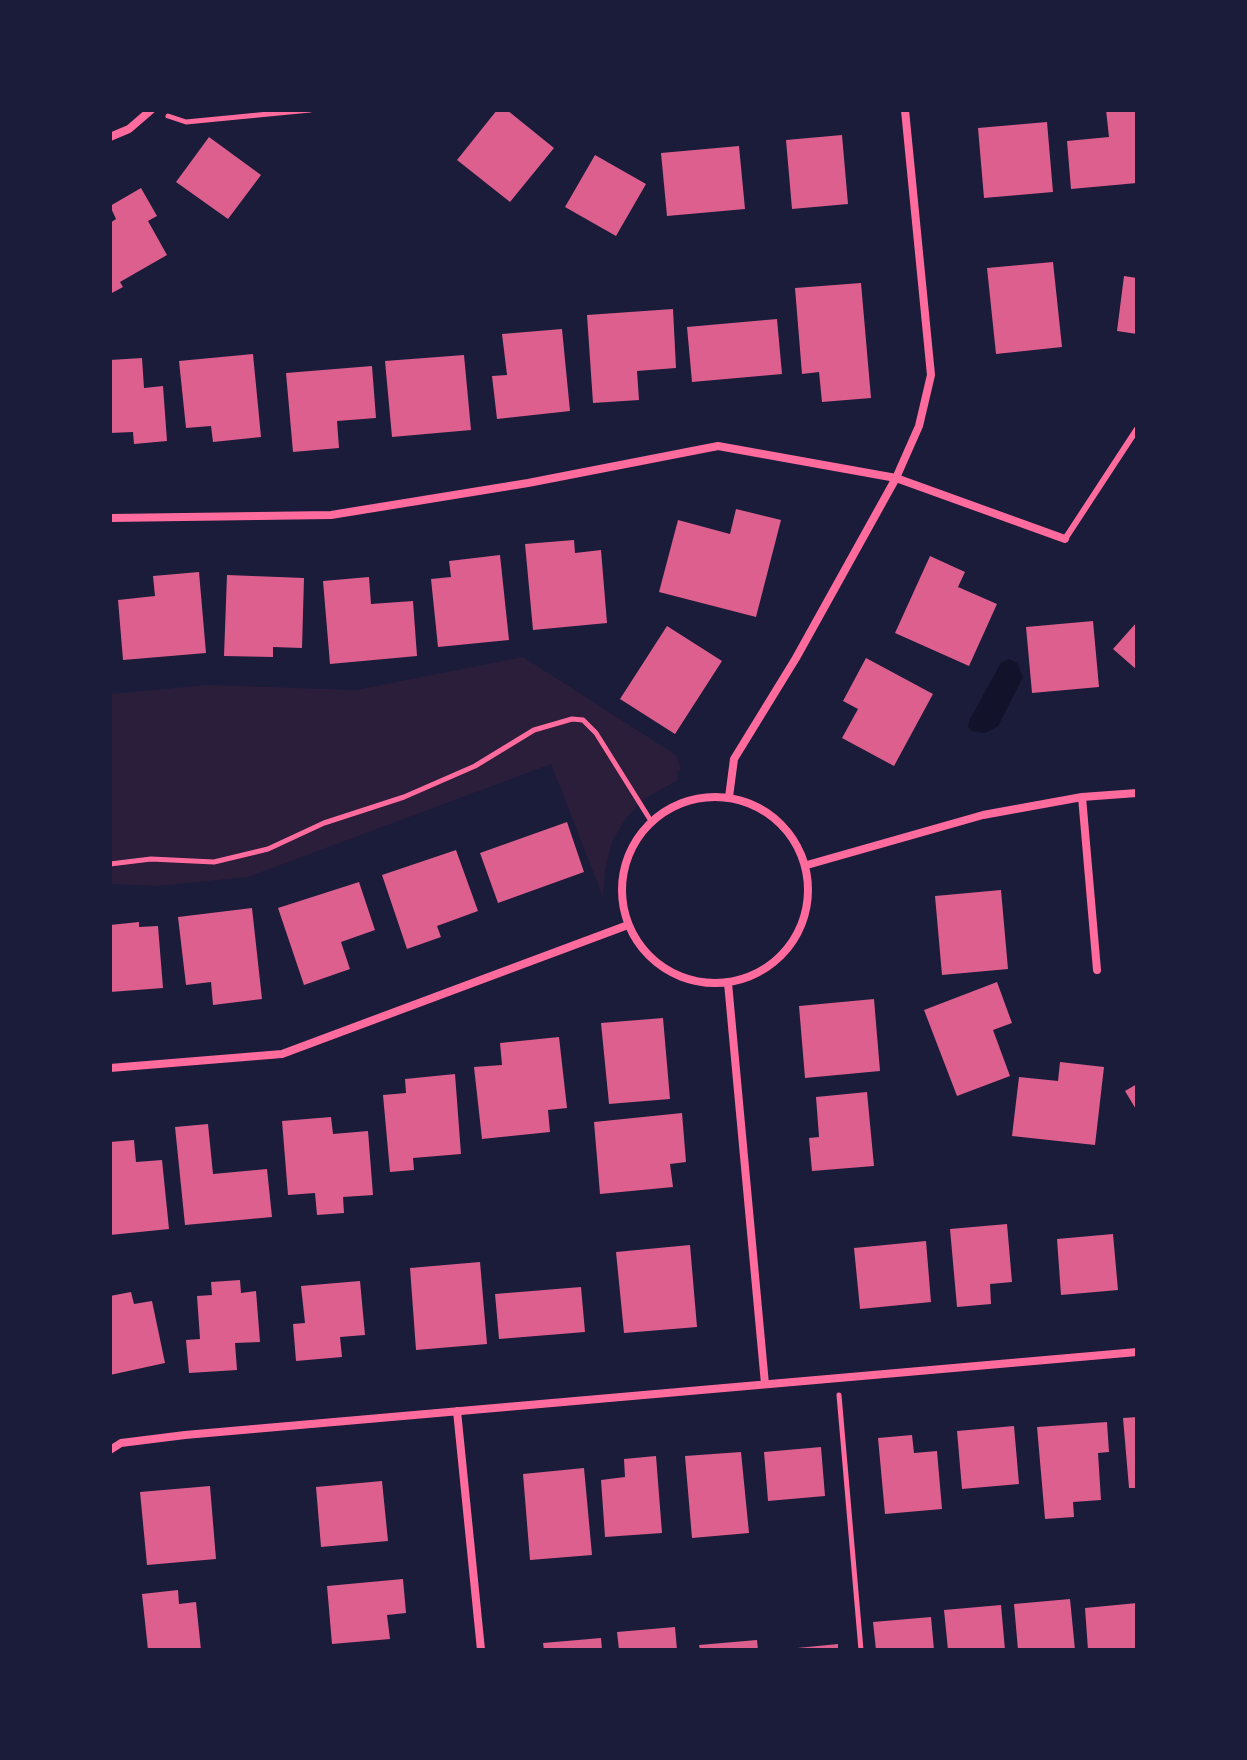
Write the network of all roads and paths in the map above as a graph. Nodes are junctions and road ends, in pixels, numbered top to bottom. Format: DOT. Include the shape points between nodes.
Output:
graph roads {
  1 [pos="151,110"];
  2 [pos="310,110"];
  3 [pos="905,110"];
  4 [pos="110,137"];
  5 [pos="1137,429"];
  6 [pos="896,478"];
  7 [pos="110,518"];
  8 [pos="1065,539"];
  9 [pos="1137,793"];
  10 [pos="729,797"];
  11 [pos="1082,797"];
  12 [pos="651,821"];
  13 [pos="110,864"];
  14 [pos="807,865"];
  15 [pos="628,925"];
  16 [pos="1097,970"];
  17 [pos="728,983"];
  18 [pos="110,1068"];
  19 [pos="1137,1352"];
  20 [pos="837,1378"];
  21 [pos="765,1384"];
  22 [pos="457,1411"];
  23 [pos="110,1450"];
  24 [pos="481,1650"];
  25 [pos="861,1650"];
  1 -- 2 [label="path" via="186,122"];
  1 -- 4 [label="street"];
  3 -- 6 [label="street" via="931,375 919,426"];
  5 -- 8 [label="lane"];
  6 -- 7 [label="street" via="718,446 331,515"];
  6 -- 8 [label="street"];
  6 -- 10 [label="street" via="734,759"];
  9 -- 11 [label="street"];
  10 -- 12 [label="street" via="701,797"];
  10 -- 14 [label="street" via="778,820"];
  11 -- 14 [label="street" via="983,815"];
  11 -- 16 [label="street"];
  12 -- 13 [label="path" via="596,733 583,720 572,719 534,730 475,766 404,797 324,823 268,849 214,862 151,859"];
  12 -- 15 [label="street" via="624,870 622,898"];
  14 -- 17 [label="street" via="809,897 801,928 784,954 758,973"];
  15 -- 17 [label="street" via="644,951 668,971 697,982"];
  15 -- 18 [label="street" via="282,1054"];
  17 -- 21 [label="street"];
  19 -- 20 [label="street"];
  20 -- 21 [label="street"];
  20 -- 25 [label="path"];
  21 -- 22 [label="street"];
  22 -- 23 [label="street" via="163,1437 121,1443"];
  22 -- 24 [label="street"];
}
